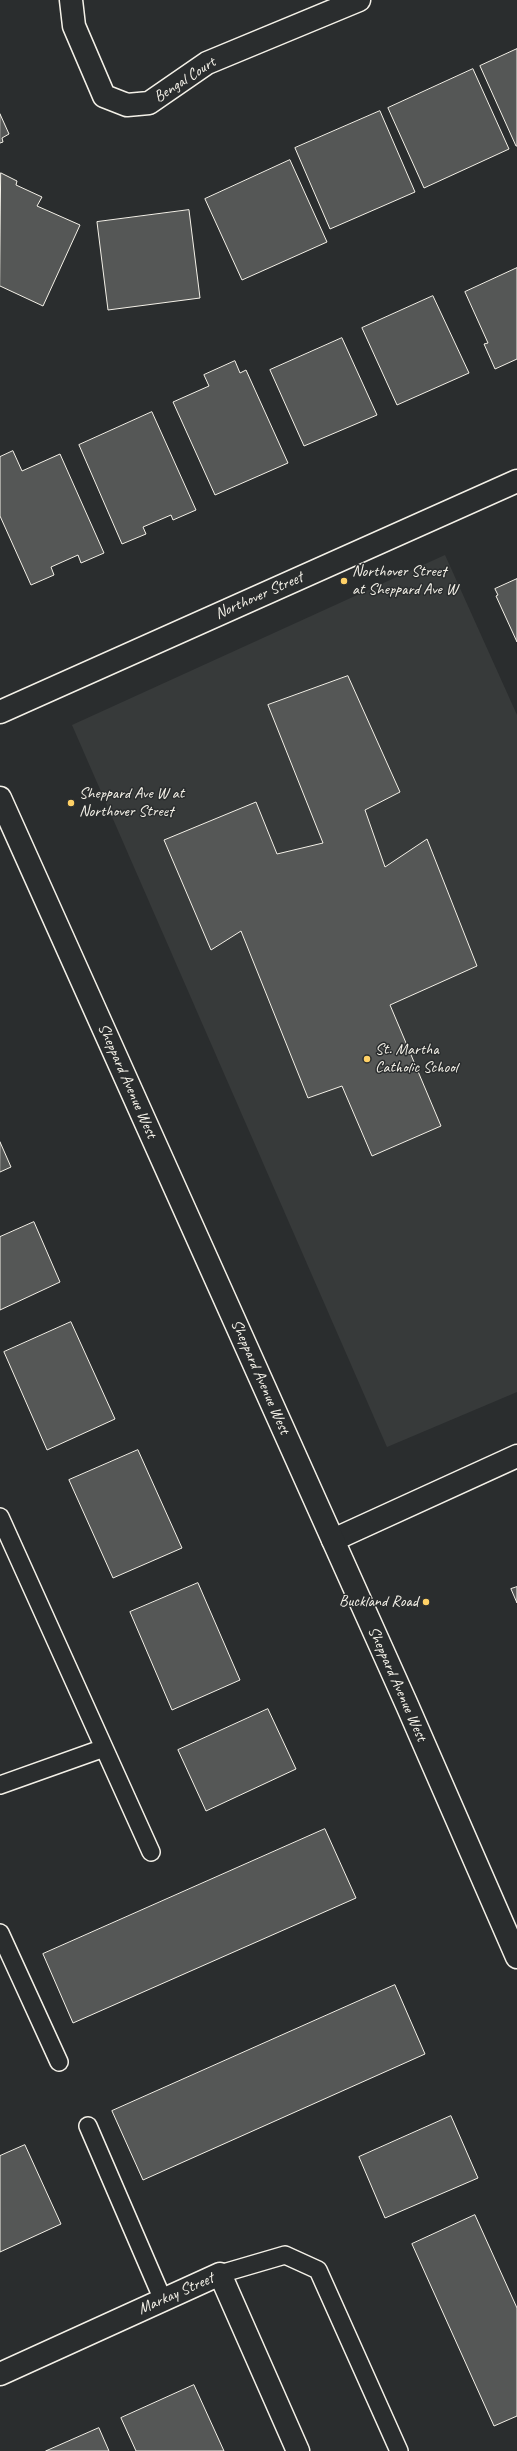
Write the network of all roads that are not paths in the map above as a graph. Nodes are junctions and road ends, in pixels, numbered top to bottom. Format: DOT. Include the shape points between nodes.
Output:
graph roads {
  1 [pos="71,0"];
  2 [pos="359,0"];
  3 [pos="517,481"];
  4 [pos="0,712"];
  5 [pos="0,798"];
  6 [pos="517,1456"];
  7 [pos="0,1517"];
  8 [pos="333,1540"];
  9 [pos="104,1748"];
  10 [pos="0,1785"];
  11 [pos="151,1852"];
  12 [pos="0,1933"];
  13 [pos="517,1957"];
  14 [pos="60,2062"];
  15 [pos="88,2126"];
  16 [pos="220,2274"];
  17 [pos="163,2300"];
  18 [pos="0,2374"];
  19 [pos="298,2451"];
  20 [pos="398,2451"];
  1 -- 2 [label="street, Bengal Court" via="74,26 104,96 127,105 149,103 207,62"];
  3 -- 4 [label="street, Northover Street"];
  5 -- 8 [label="street, Sheppard Avenue West"];
  6 -- 8 [label="street"];
  7 -- 9 [label="lane"];
  8 -- 13 [label="street, Sheppard Avenue West"];
  9 -- 10 [label="lane"];
  9 -- 11 [label="lane"];
  12 -- 14 [label="lane"];
  15 -- 17 [label="lane"];
  16 -- 17 [label="street, Markay Street"];
  16 -- 19 [label="street, Markay Street"];
  16 -- 20 [label="lane" via="285,2255 318,2270"];
  17 -- 18 [label="street, Markay Street"];
}
